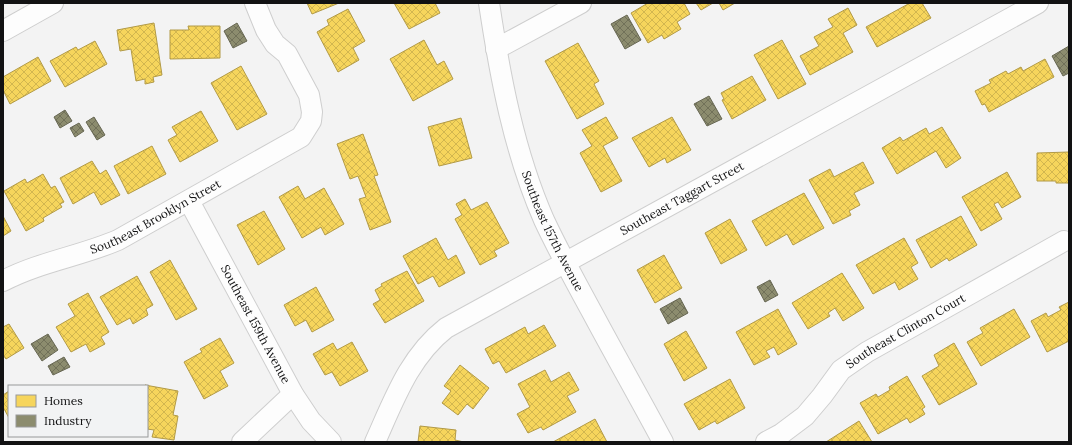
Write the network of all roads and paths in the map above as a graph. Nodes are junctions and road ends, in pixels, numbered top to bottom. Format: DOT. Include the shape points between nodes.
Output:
graph roads {
  1 [pos="53,3"];
  2 [pos="255,3"];
  3 [pos="489,3"];
  4 [pos="581,3"];
  5 [pos="1038,3"];
  6 [pos="3,31"];
  7 [pos="496,49"];
  8 [pos="189,201"];
  9 [pos="1064,241"];
  10 [pos="565,263"];
  11 [pos="3,281"];
  12 [pos="293,394"];
  13 [pos="242,442"];
  14 [pos="331,442"];
  15 [pos="375,442"];
  16 [pos="663,442"];
  17 [pos="766,442"];
  1 -- 6 [label="street"];
  2 -- 8 [label="street, Southeast Brooklyn Street" via="266,30 275,44 287,54 309,95 311,121 301,137"];
  3 -- 7 [label="street, Southeast 157th Avenue"];
  4 -- 7 [label="street"];
  5 -- 10 [label="street, Southeast Taggart Street"];
  7 -- 10 [label="street, Southeast 157th Avenue" via="526,172 544,220"];
  8 -- 11 [label="street, Southeast Brooklyn Street" via="99,248 19,272"];
  8 -- 12 [label="street, Southeast 159th Avenue"];
  9 -- 17 [label="street, Southeast Clinton Court" via="867,352 841,370 805,416"];
  10 -- 15 [label="street, Southeast Taggart Street" via="446,328 429,343 402,381"];
  10 -- 16 [label="street, Southeast 157th Avenue"];
  12 -- 13 [label="street"];
  12 -- 14 [label="street, Southeast 159th Avenue" via="311,421"];
}
